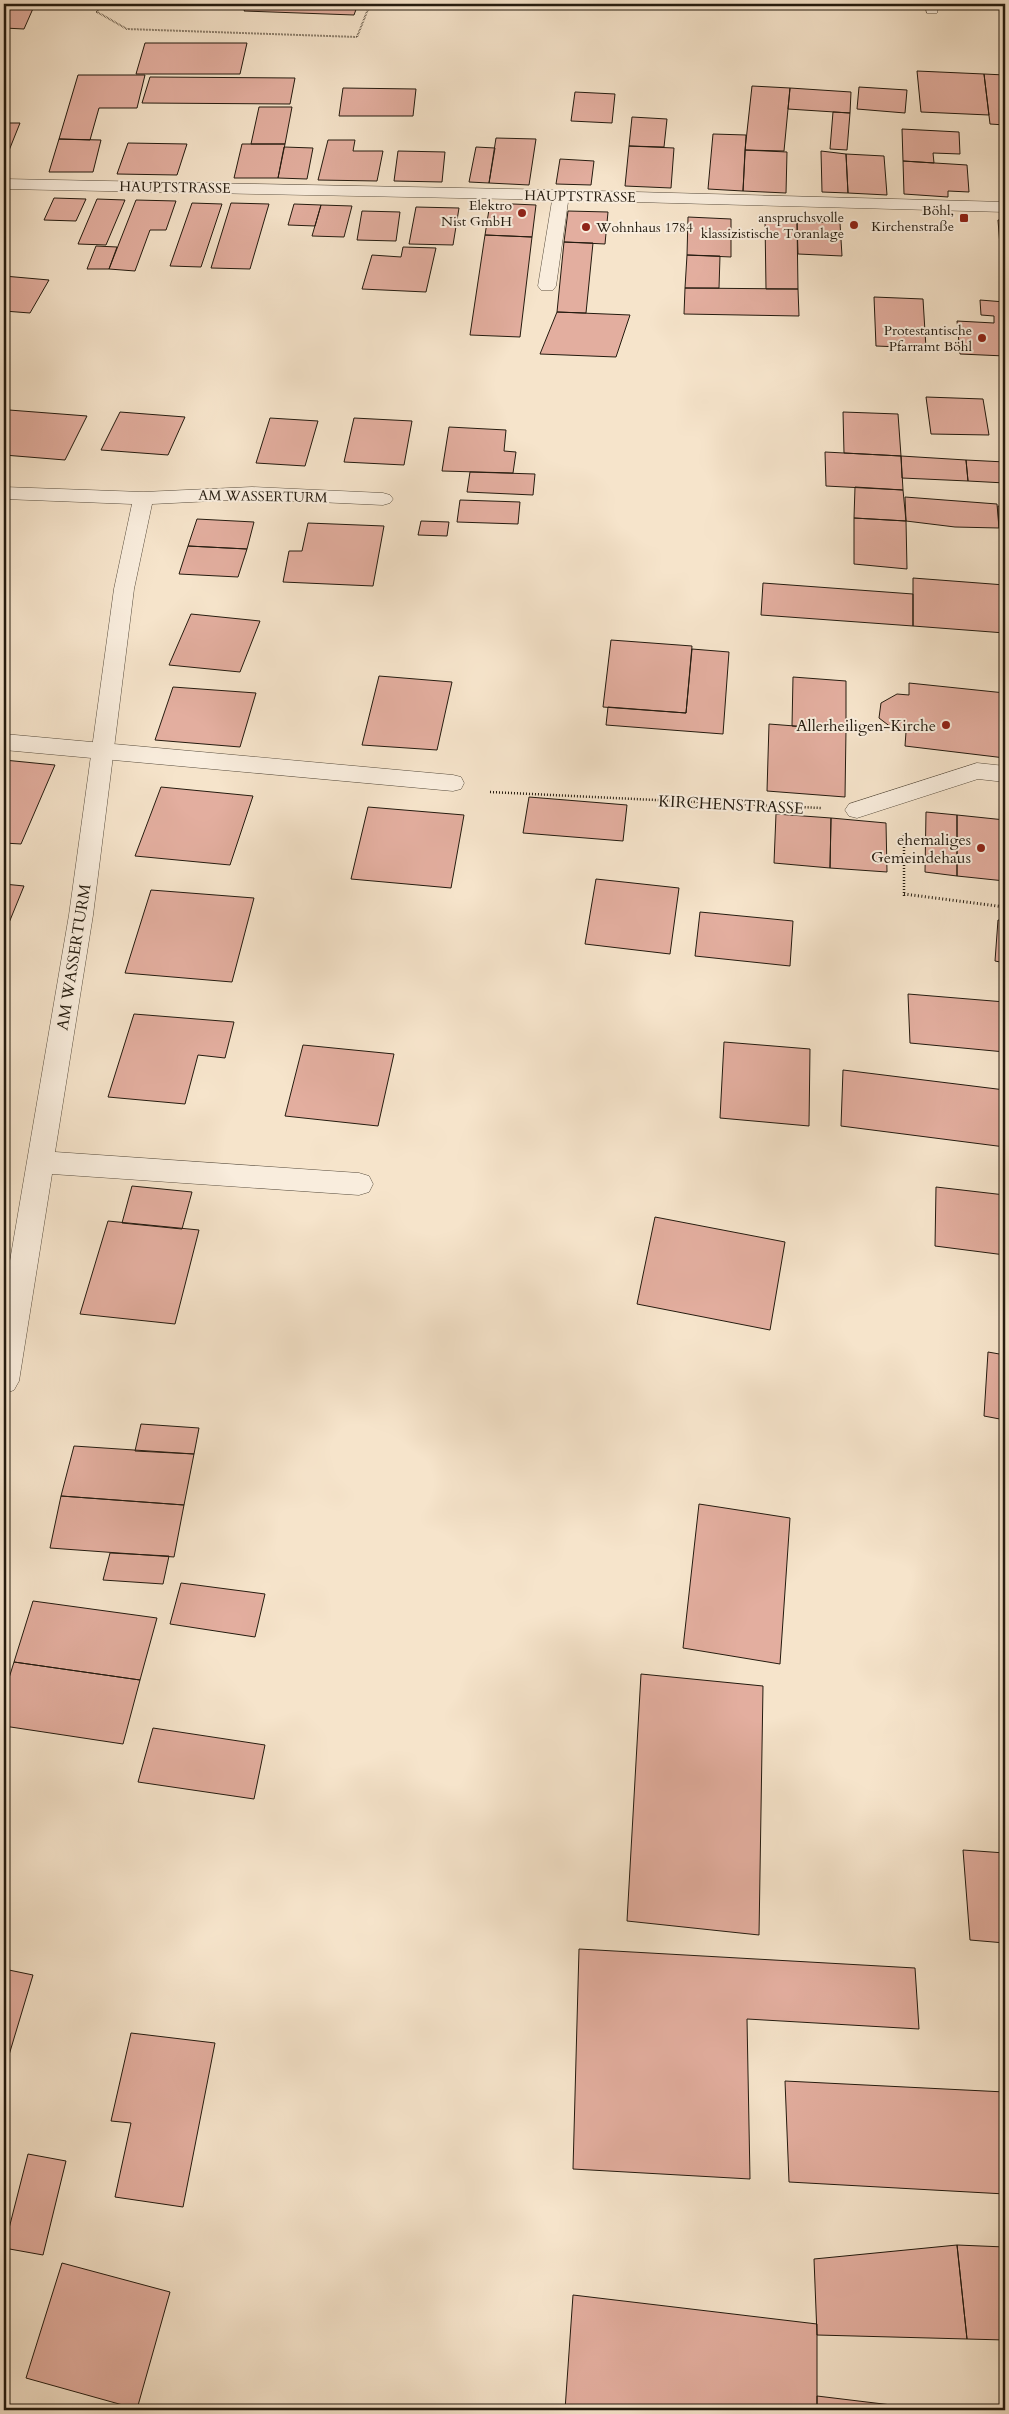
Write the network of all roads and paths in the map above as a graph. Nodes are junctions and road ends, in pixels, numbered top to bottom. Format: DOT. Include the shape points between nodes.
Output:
graph roads {
  1 [pos="102,4"];
  2 [pos="370,4"];
  3 [pos="4,184"];
  4 [pos="561,195"];
  5 [pos="1005,207"];
  6 [pos="547,286"];
  7 [pos="4,493"];
  8 [pos="143,498"];
  9 [pos="383,499"];
  10 [pos="4,742"];
  11 [pos="101,751"];
  12 [pos="1005,774"];
  13 [pos="453,783"];
  14 [pos="904,794"];
  15 [pos="857,810"];
  16 [pos="1005,907"];
  17 [pos="40,1162"];
  18 [pos="358,1184"];
  19 [pos="4,1381"];
  1 -- 2 [label="path" via="98,12 127,29 357,37"];
  3 -- 4 [label="street, HAUPTSTRASSE"];
  4 -- 5 [label="street, HAUPTSTRASSE"];
  4 -- 6 [label="street"];
  7 -- 8 [label="street, AM WASSERTURM"];
  8 -- 9 [label="street, AM WASSERTURM" via="252,494"];
  8 -- 11 [label="street, AM WASSERTURM" via="124,589"];
  10 -- 11 [label="street"];
  11 -- 13 [label="street"];
  11 -- 17 [label="street, AM WASSERTURM" via="81,915"];
  12 -- 14 [label="street" via="977,772"];
  13 -- 15 [label="path, KIRCHENSTRASSE" via="472,791"];
  14 -- 15 [label="street"];
  14 -- 16 [label="path" via="904,896"];
  17 -- 18 [label="street"];
  17 -- 19 [label="street, AM WASSERTURM"];
}
